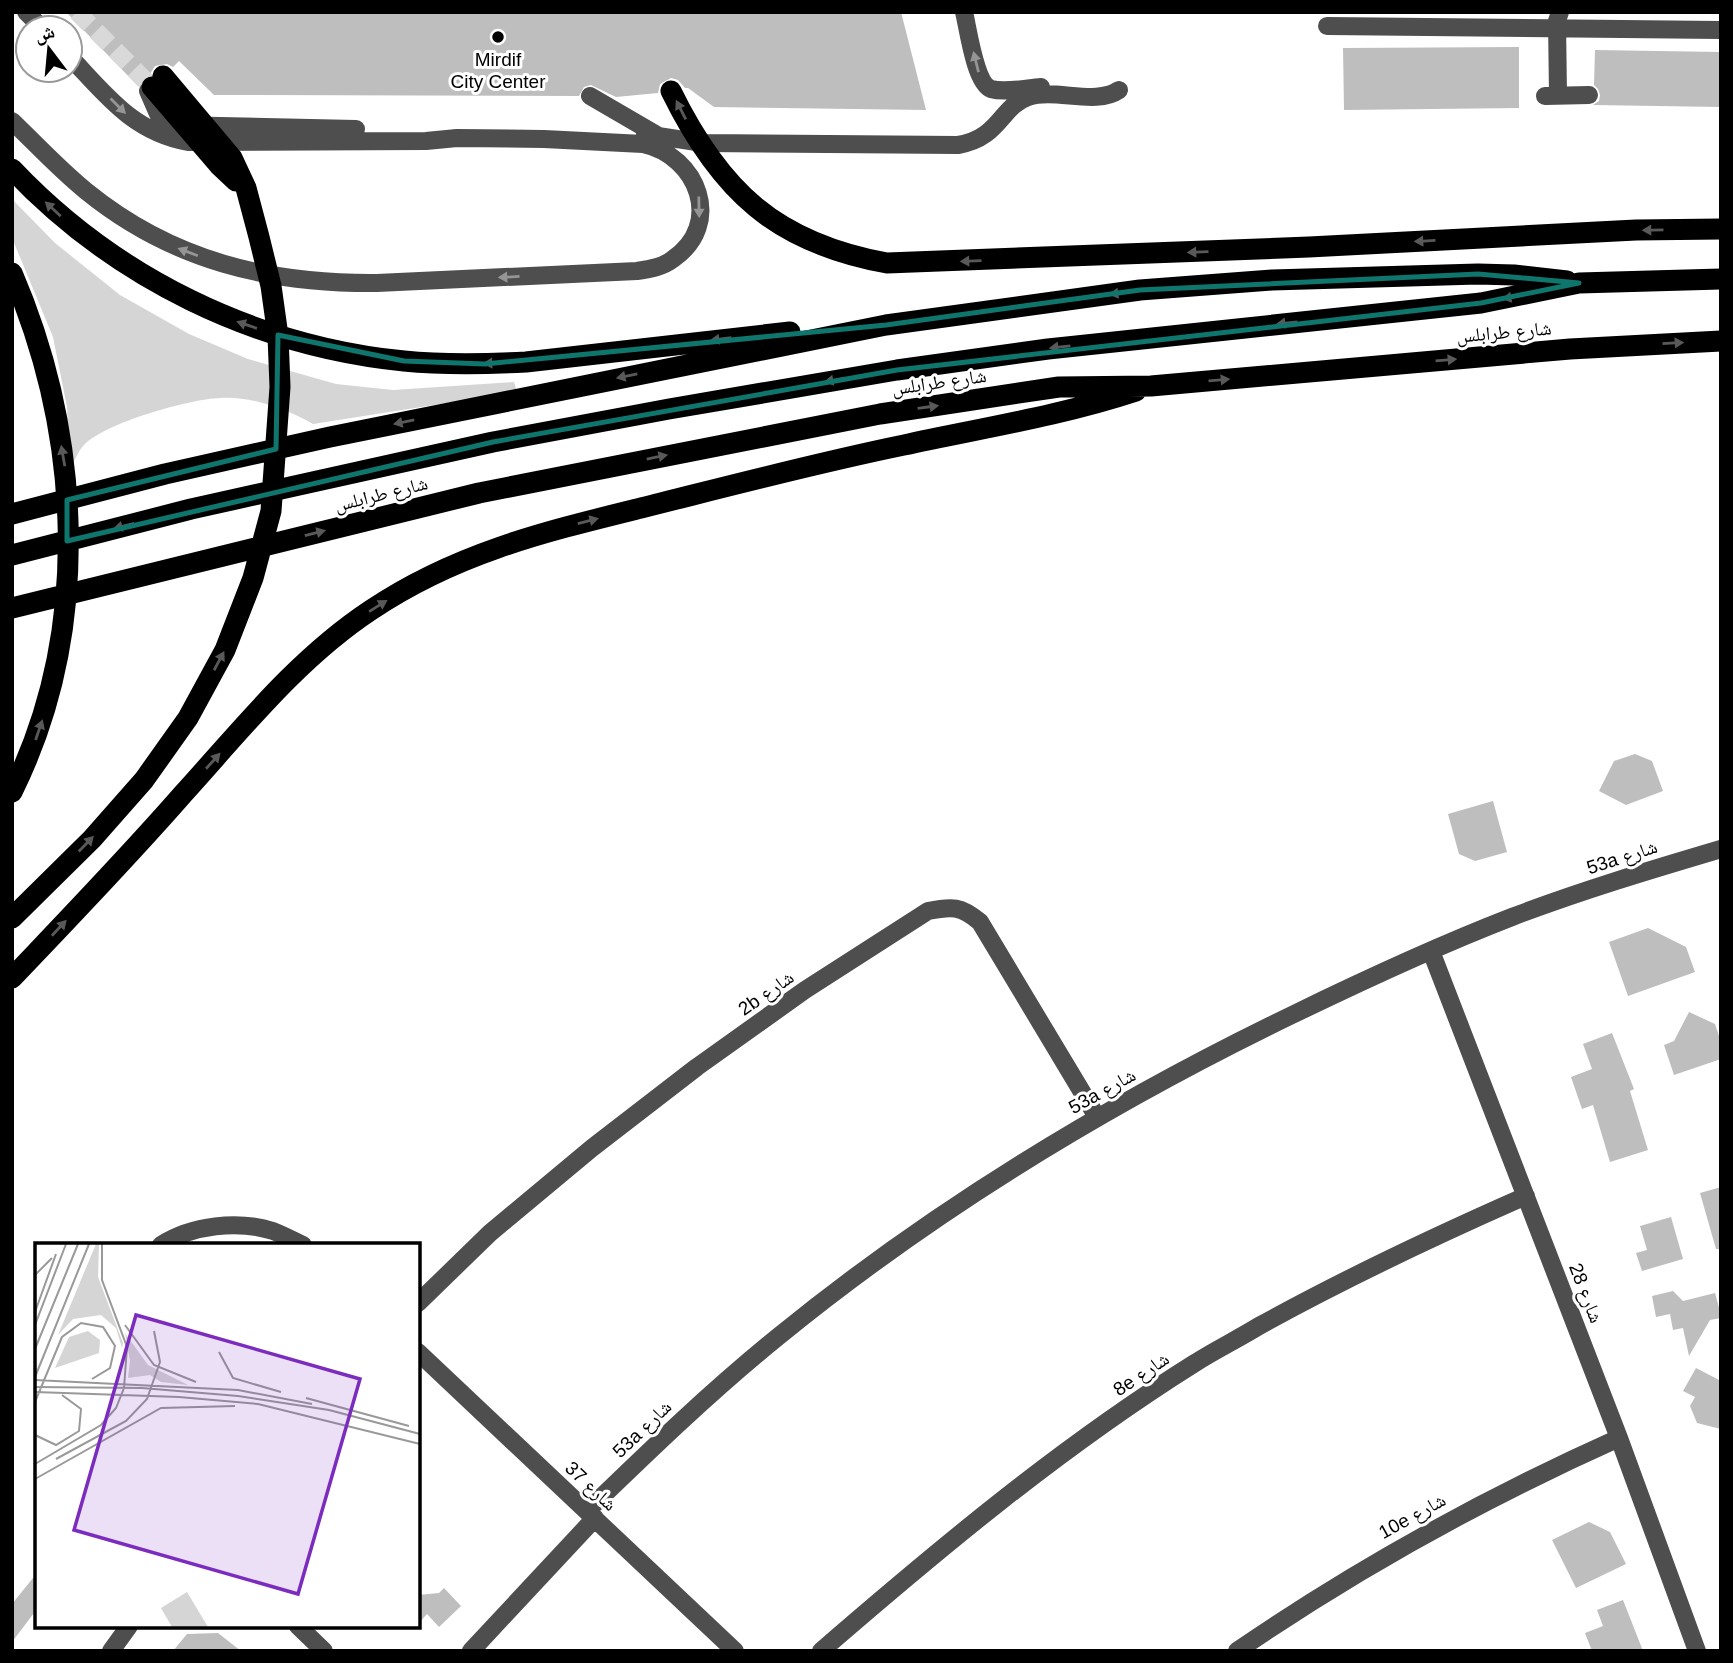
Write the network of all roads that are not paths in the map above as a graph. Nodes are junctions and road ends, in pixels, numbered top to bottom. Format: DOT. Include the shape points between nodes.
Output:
graph roads {
  1 [pos="964,12"];
  2 [pos="1378,12"];
  3 [pos="1562,24"];
  4 [pos="1327,26"];
  5 [pos="1392,27"];
  6 [pos="1721,30"];
  7 [pos="84,71"];
  8 [pos="159,80"];
  9 [pos="1076,86"];
  10 [pos="1119,90"];
  11 [pos="671,91"];
  12 [pos="1589,95"];
  13 [pos="590,96"];
  14 [pos="12,121"];
  15 [pos="658,136"];
  16 [pos="457,138"];
  17 [pos="544,139"];
  18 [pos="12,169"];
  19 [pos="1721,229"];
  20 [pos="12,273"];
  21 [pos="1721,279"];
  22 [pos="1579,282"];
  23 [pos="886,325"];
  24 [pos="1721,341"];
  25 [pos="1152,386"];
  26 [pos="12,514"];
  27 [pos="12,555"];
  28 [pos="12,608"];
  29 [pos="12,792"];
  30 [pos="1721,849"];
  31 [pos="15,916"];
  32 [pos="1431,951"];
  33 [pos="12,978"];
  34 [pos="1097,1117"];
  35 [pos="1526,1196"];
  36 [pos="164,1243"];
  37 [pos="299,1243"];
  38 [pos="420,1301"];
  39 [pos="420,1354"];
  40 [pos="1619,1438"];
  41 [pos="591,1515"];
  42 [pos="128,1628"];
  43 [pos="300,1628"];
  44 [pos="111,1651"];
  45 [pos="324,1651"];
  46 [pos="471,1651"];
  47 [pos="735,1651"];
  48 [pos="821,1651"];
  49 [pos="1237,1651"];
  50 [pos="1698,1651"];
  9 -- 1 [label="street, one-way" via="992,89 985,85"];
  2 -- 5 [label="street"];
  3 -- 5 [label="street"];
  3 -- 6 [label="street"];
  3 -- 12 [label="street" via="1557,95"];
  4 -- 5 [label="street"];
  7 -- 16 [label="street, one-way" via="135,122 174,140"];
  8 -- 16 [label="street" via="158,114 173,125 406,130"];
  31 -- 8 [label="highway, one-way" via="144,780 188,718 225,650 253,579 271,511 280,387 278,336 271,286 246,188 222,145"];
  10 -- 15 [label="street" via="1104,96 1030,96 969,144 704,143"];
  19 -- 11 [label="highway, one-way" via="887,263 827,249 770,219 711,161"];
  13 -- 15 [label="street"];
  17 -- 14 [label="street, one-way" via="643,144 666,151 688,171 698,193 699,218 690,242 673,260 637,271 337,284 256,274 179,249 143,231 86,191"];
  15 -- 17 [label="street" via="601,132"];
  16 -- 17 [label="street"];
  23 -- 18 [label="highway, one-way" via="526,362 445,363 361,355 276,335 177,295 122,263 71,225"];
  29 -- 20 [label="highway, one-way" via="37,737 54,679 64,620 68,544 65,468 56,418 37,340"];
  21 -- 22 [label="highway, شارع طرابلس"];
  22 -- 23 [label="highway, one-way" via="1478,274 1272,280 1140,290"];
  22 -- 27 [label="highway, شارع طرابلس, one-way" via="1481,303 1048,349 669,409 493,442 191,509"];
  23 -- 26 [label="highway, one-way" via="357,432 165,474"];
  25 -- 24 [label="highway, شارع طرابلس, one-way" via="1570,349"];
  28 -- 25 [label="highway, شارع طرابلس, one-way" via="479,493 880,414 1059,387"];
  33 -- 25 [label="highway, one-way" via="286,680 370,610 417,582 467,558 531,536 852,456 1065,412"];
  30 -- 32 [label="street, 53a شارع" via="1587,890"];
  32 -- 34 [label="street, 53a شارع" via="1262,1030"];
  32 -- 35 [label="street, شارع 28"];
  34 -- 38 [label="street, 2b شارع" via="980,922 967,911 950,907 928,911 805,990 676,1083 490,1233"];
  34 -- 41 [label="street, 53a شارع" via="986,1185 809,1312 682,1419"];
  35 -- 40 [label="street, شارع 28"];
  35 -- 48 [label="street, 8e شارع" via="1316,1294 1196,1362 1001,1500"];
  36 -- 37 [label="street" via="203,1228 238,1225 272,1231"];
  39 -- 41 [label="street, شارع 37"];
  40 -- 49 [label="street, 10e شارع" via="1461,1513 1378,1559"];
  40 -- 50 [label="street, شارع 28"];
  41 -- 46 [label="street, 53a شارع"];
  41 -- 47 [label="street, شارع 37"];
  42 -- 44 [label="street"];
  43 -- 45 [label="street"];
}
